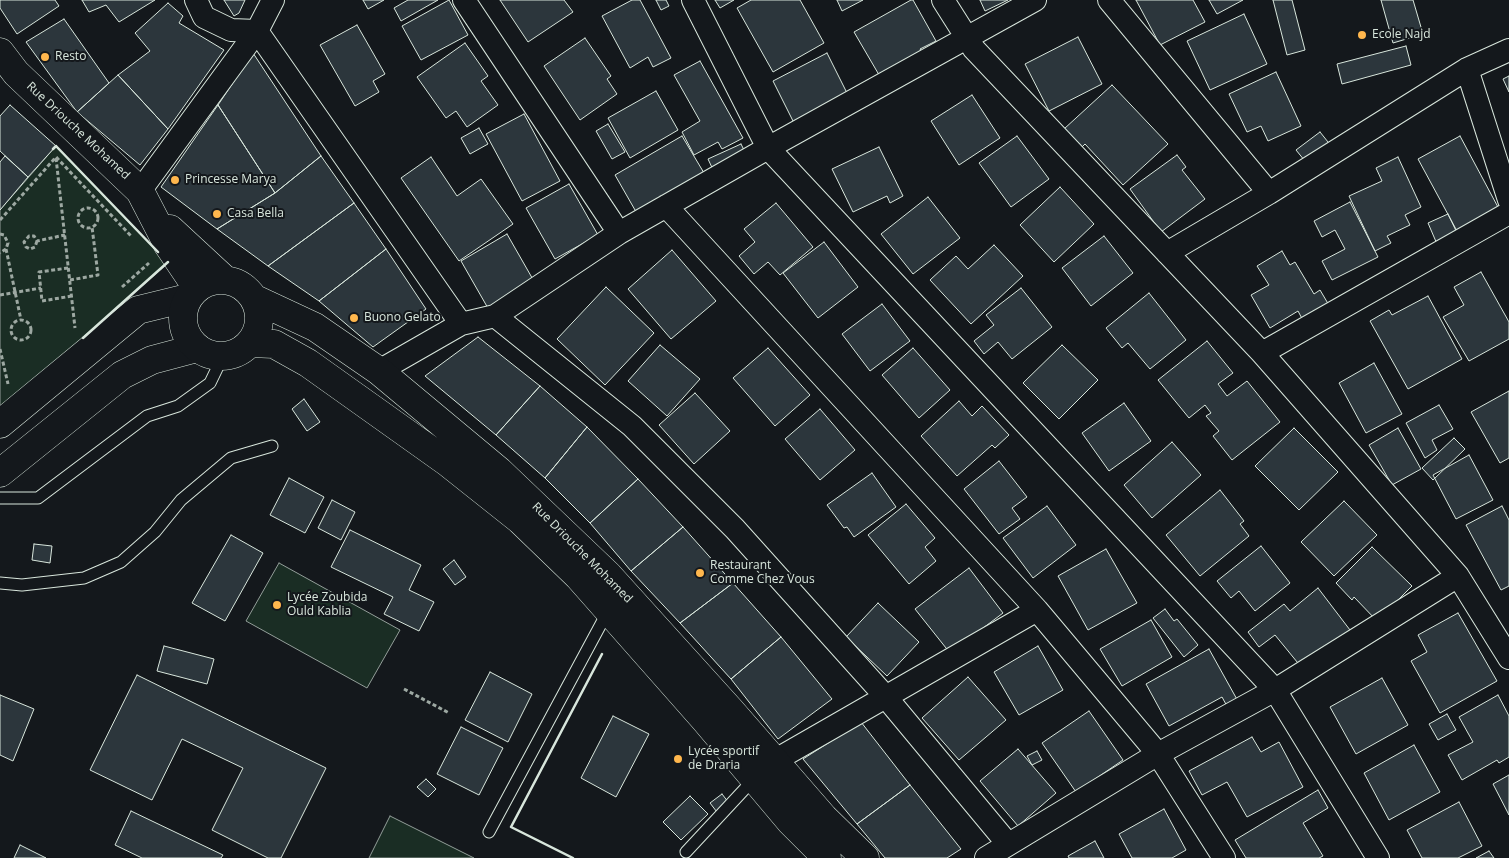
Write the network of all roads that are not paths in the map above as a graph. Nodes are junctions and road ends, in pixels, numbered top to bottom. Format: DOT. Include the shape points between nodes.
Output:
graph roads {
  1 [pos="196,0"];
  2 [pos="273,0"];
  3 [pos="464,0"];
  4 [pos="693,0"];
  5 [pos="943,0"];
  6 [pos="1035,0"];
  7 [pos="1109,0"];
  8 [pos="257,31"];
  9 [pos="966,38"];
  10 [pos="1509,50"];
  11 [pos="0,52"];
  12 [pos="1467,69"];
  13 [pos="768,148"];
  14 [pos="1270,193"];
  15 [pos="1509,200"];
  16 [pos="146,202"];
  17 [pos="666,206"];
  18 [pos="1509,213"];
  19 [pos="619,234"];
  20 [pos="1167,253"];
  21 [pos="224,280"];
  22 [pos="192,293"];
  23 [pos="255,299"];
  24 [pos="495,316"];
  25 [pos="461,324"];
  26 [pos="250,343"];
  27 [pos="197,348"];
  28 [pos="1262,353"];
  29 [pos="223,356"];
  30 [pos="380,371"];
  31 [pos="0,424"];
  32 [pos="272,446"];
  33 [pos="0,473"];
  34 [pos="0,498"];
  35 [pos="1458,576"];
  36 [pos="0,583"];
  37 [pos="1037,610"];
  38 [pos="608,611"];
  39 [pos="1509,658"];
  40 [pos="1275,690"];
  41 [pos="885,696"];
  42 [pos="1158,754"];
  43 [pos="774,761"];
  44 [pos="754,779"];
  45 [pos="489,832"];
  46 [pos="1008,844"];
  47 [pos="686,856"];
  48 [pos="827,858"];
  49 [pos="865,858"];
  50 [pos="986,858"];
  51 [pos="1224,858"];
  52 [pos="1378,858"];
  1 -- 8 [label="street" via="204,17 231,30"];
  2 -- 8 [label="street"];
  3 -- 19 [label="street"];
  4 -- 13 [label="street"];
  5 -- 9 [label="street"];
  6 -- 9 [label="street"];
  7 -- 14 [label="street"];
  8 -- 16 [label="street"];
  8 -- 25 [label="street"];
  9 -- 13 [label="street"];
  9 -- 20 [label="street"];
  10 -- 12 [label="street"];
  11 -- 16 [label="main road, Rue Driouche Mohamed" via="16,73"];
  12 -- 14 [label="street"];
  12 -- 15 [label="street"];
  13 -- 17 [label="street"];
  13 -- 40 [label="street"];
  14 -- 20 [label="street"];
  16 -- 21 [label="main road, Rue Driouche Mohamed"];
  16 -- 22 [label="main road"];
  17 -- 19 [label="street"];
  17 -- 37 [label="street"];
  18 -- 28 [label="street"];
  19 -- 24 [label="street"];
  20 -- 28 [label="street"];
  21 -- 22 [label="main road" via="210,280"];
  21 -- 23 [label="main road" via="237,283"];
  22 -- 27 [label="main road" via="183,309 183,327 188,340"];
  22 -- 31 [label="main road" via="138,310"];
  23 -- 26 [label="main road" via="258,327"];
  23 -- 30 [label="main road, Rue Driouche Mohamed" via="315,327"];
  24 -- 25 [label="street"];
  24 -- 41 [label="street" via="632,426 735,529"];
  25 -- 30 [label="street"];
  26 -- 29 [label="main road" via="240,352"];
  26 -- 38 [label="main road, Rue Driouche Mohamed" via="274,344 308,362 447,462 528,527"];
  27 -- 29 [label="main road" via="212,356"];
  27 -- 33 [label="main road" via="152,360 122,375"];
  28 -- 35 [label="street"];
  29 -- 34 [label="lane" via="210,383 178,406 148,416 38,498"];
  30 -- 43 [label="main road, Rue Driouche Mohamed" via="499,471 608,575"];
  32 -- 36 [label="lane" via="231,458 181,500 155,532 121,562 84,578 22,585"];
  35 -- 39 [label="street"];
  35 -- 40 [label="street"];
  37 -- 41 [label="street"];
  37 -- 42 [label="street"];
  38 -- 44 [label="main road, Rue Driouche Mohamed"];
  38 -- 45 [label="lane"];
  40 -- 42 [label="street"];
  40 -- 52 [label="street"];
  41 -- 43 [label="street"];
  41 -- 46 [label="street"];
  42 -- 46 [label="street"];
  42 -- 51 [label="street"];
  43 -- 49 [label="main road, Rue Driouche Mohamed" via="824,818"];
  44 -- 47 [label="lane"];
  44 -- 48 [label="main road, Rue Driouche Mohamed"];
  46 -- 50 [label="street"];
}
